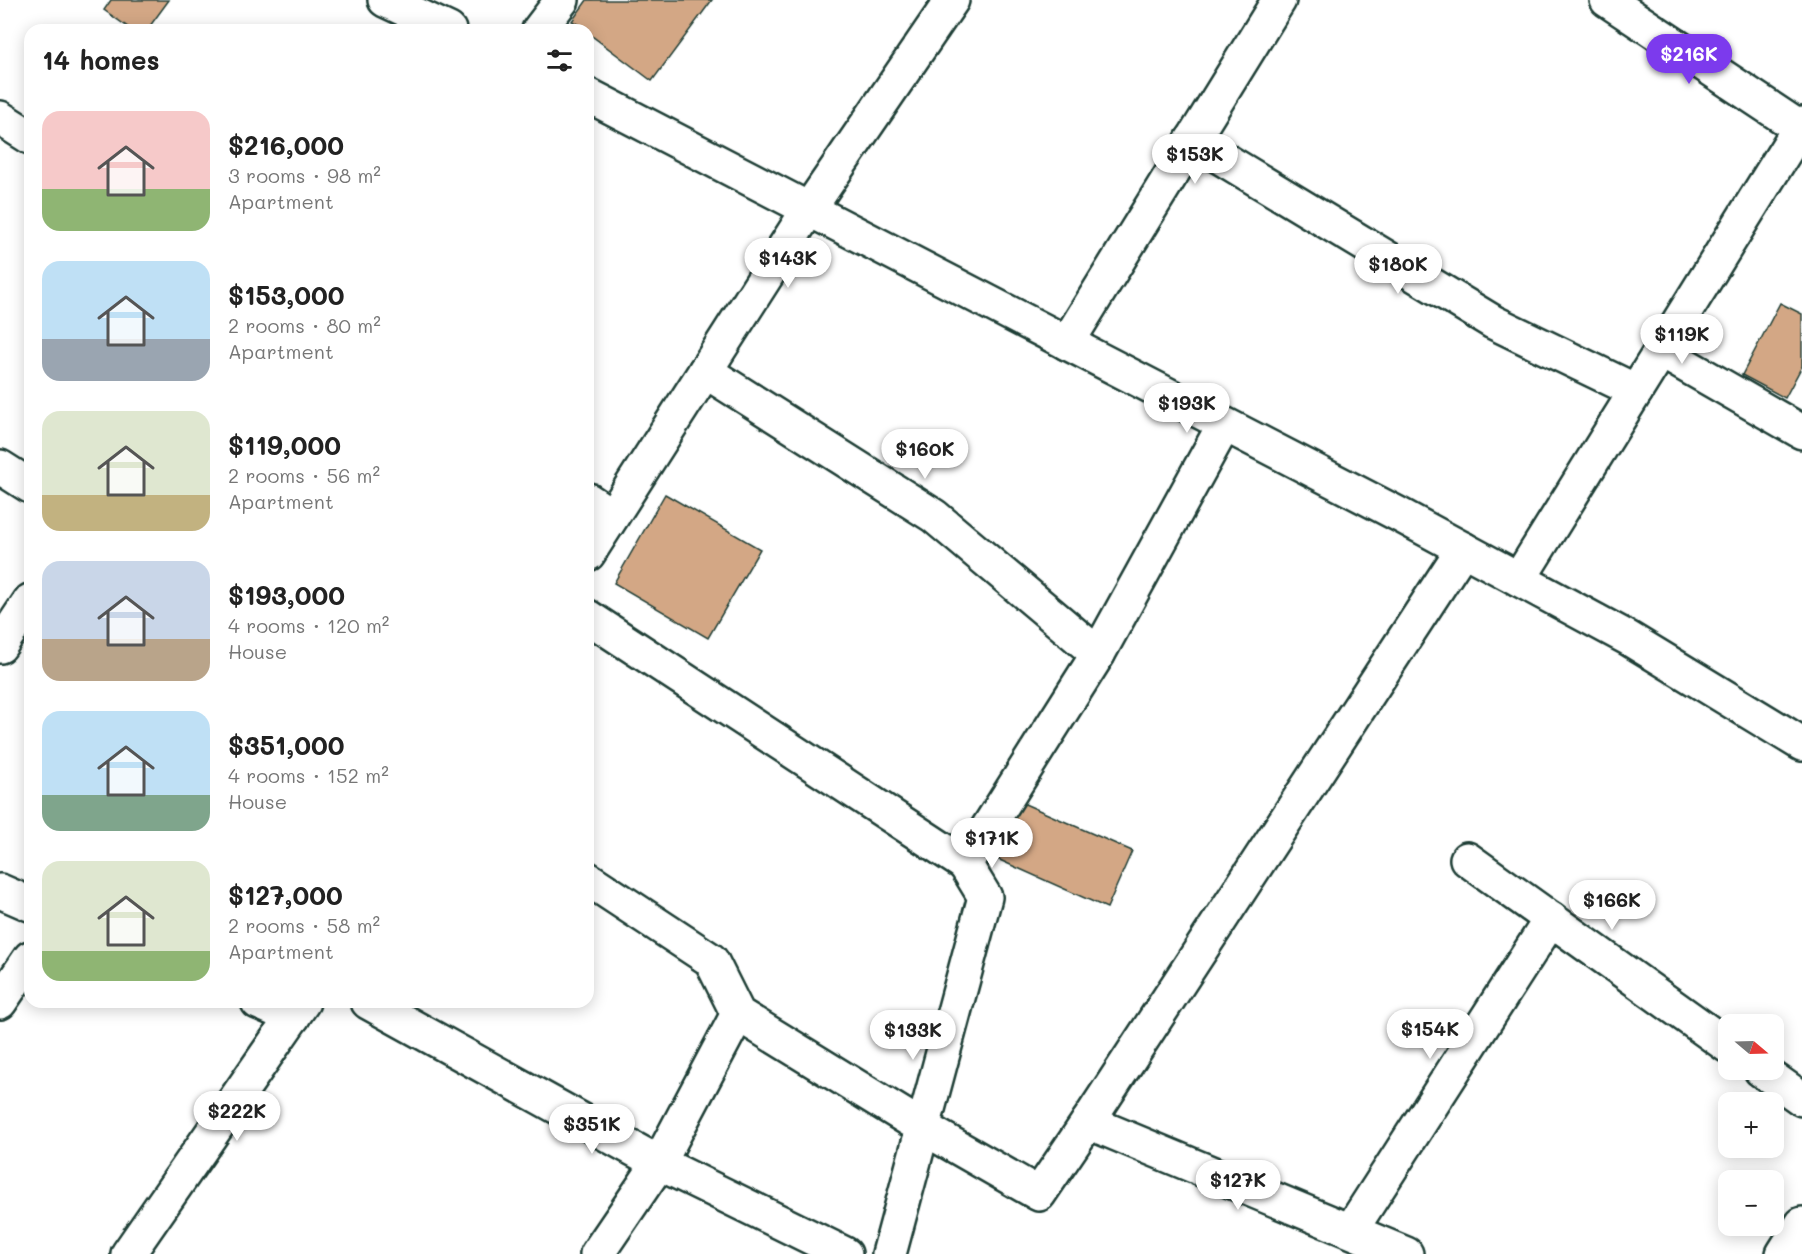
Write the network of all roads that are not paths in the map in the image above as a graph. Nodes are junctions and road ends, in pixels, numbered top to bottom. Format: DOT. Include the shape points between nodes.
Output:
graph roads {
  1 [pos="385,0"];
  2 [pos="562,0"];
  3 [pos="952,0"];
  4 [pos="1279,0"];
  5 [pos="1619,3"];
  6 [pos="427,24"];
  7 [pos="544,24"];
  8 [pos="594,98"];
  9 [pos="0,118"];
  10 [pos="1801,126"];
  11 [pos="24,133"];
  12 [pos="1192,140"];
  13 [pos="809,209"];
  14 [pos="1067,343"];
  15 [pos="1660,351"];
  16 [pos="705,371"];
  17 [pos="1636,391"];
  18 [pos="1224,424"];
  19 [pos="1802,432"];
  20 [pos="0,467"];
  21 [pos="24,482"];
  22 [pos="600,508"];
  23 [pos="594,531"];
  24 [pos="1462,549"];
  25 [pos="1519,579"];
  26 [pos="24,610"];
  27 [pos="594,621"];
  28 [pos="0,646"];
  29 [pos="1098,654"];
  30 [pos="1802,744"];
  31 [pos="1467,859"];
  32 [pos="965,864"];
  33 [pos="594,883"];
  34 [pos="0,891"];
  35 [pos="24,901"];
  36 [pos="1551,919"];
  37 [pos="24,967"];
  38 [pos="0,1002"];
  39 [pos="379,1008"];
  40 [pos="298,1010"];
  41 [pos="738,1014"];
  42 [pos="1718,1039"];
  43 [pos="1775,1080"];
  44 [pos="1802,1099"];
  45 [pos="1088,1122"];
  46 [pos="922,1126"];
  47 [pos="659,1163"];
  48 [pos="1802,1224"];
  49 [pos="1352,1230"];
  50 [pos="128,1254"];
  51 [pos="597,1254"];
  52 [pos="845,1254"];
  53 [pos="889,1254"];
  54 [pos="1406,1254"];
  55 [pos="1783,1254"];
  1 -- 6 [label="street"];
  2 -- 7 [label="street"];
  3 -- 13 [label="street"];
  4 -- 12 [label="street"];
  5 -- 10 [label="street"];
  8 -- 13 [label="street"];
  9 -- 11 [label="street"];
  10 -- 15 [label="street"];
  12 -- 14 [label="street"];
  12 -- 17 [label="street" via="1493,322"];
  13 -- 14 [label="street"];
  13 -- 16 [label="street"];
  14 -- 18 [label="street"];
  15 -- 17 [label="street"];
  15 -- 19 [label="street"];
  16 -- 22 [label="street"];
  16 -- 29 [label="street" via="934,516"];
  17 -- 25 [label="street"];
  18 -- 24 [label="street"];
  18 -- 29 [label="street"];
  20 -- 21 [label="street"];
  22 -- 23 [label="street"];
  24 -- 25 [label="street"];
  24 -- 45 [label="street"];
  25 -- 30 [label="street" via="1628,638"];
  26 -- 28 [label="street"];
  27 -- 32 [label="street"];
  29 -- 32 [label="street"];
  31 -- 36 [label="street"];
  32 -- 46 [label="street" via="985,897"];
  33 -- 41 [label="street" via="711,960"];
  34 -- 35 [label="street"];
  36 -- 42 [label="street"];
  36 -- 49 [label="street"];
  37 -- 38 [label="street"];
  39 -- 47 [label="street"];
  40 -- 50 [label="street"];
  41 -- 46 [label="street"];
  41 -- 47 [label="street"];
  43 -- 44 [label="street"];
  45 -- 46 [label="street" via="1039,1194"];
  45 -- 49 [label="street"];
  46 -- 53 [label="street"];
  47 -- 51 [label="street"];
  47 -- 52 [label="street"];
  48 -- 55 [label="street"];
  49 -- 54 [label="street"];
}
